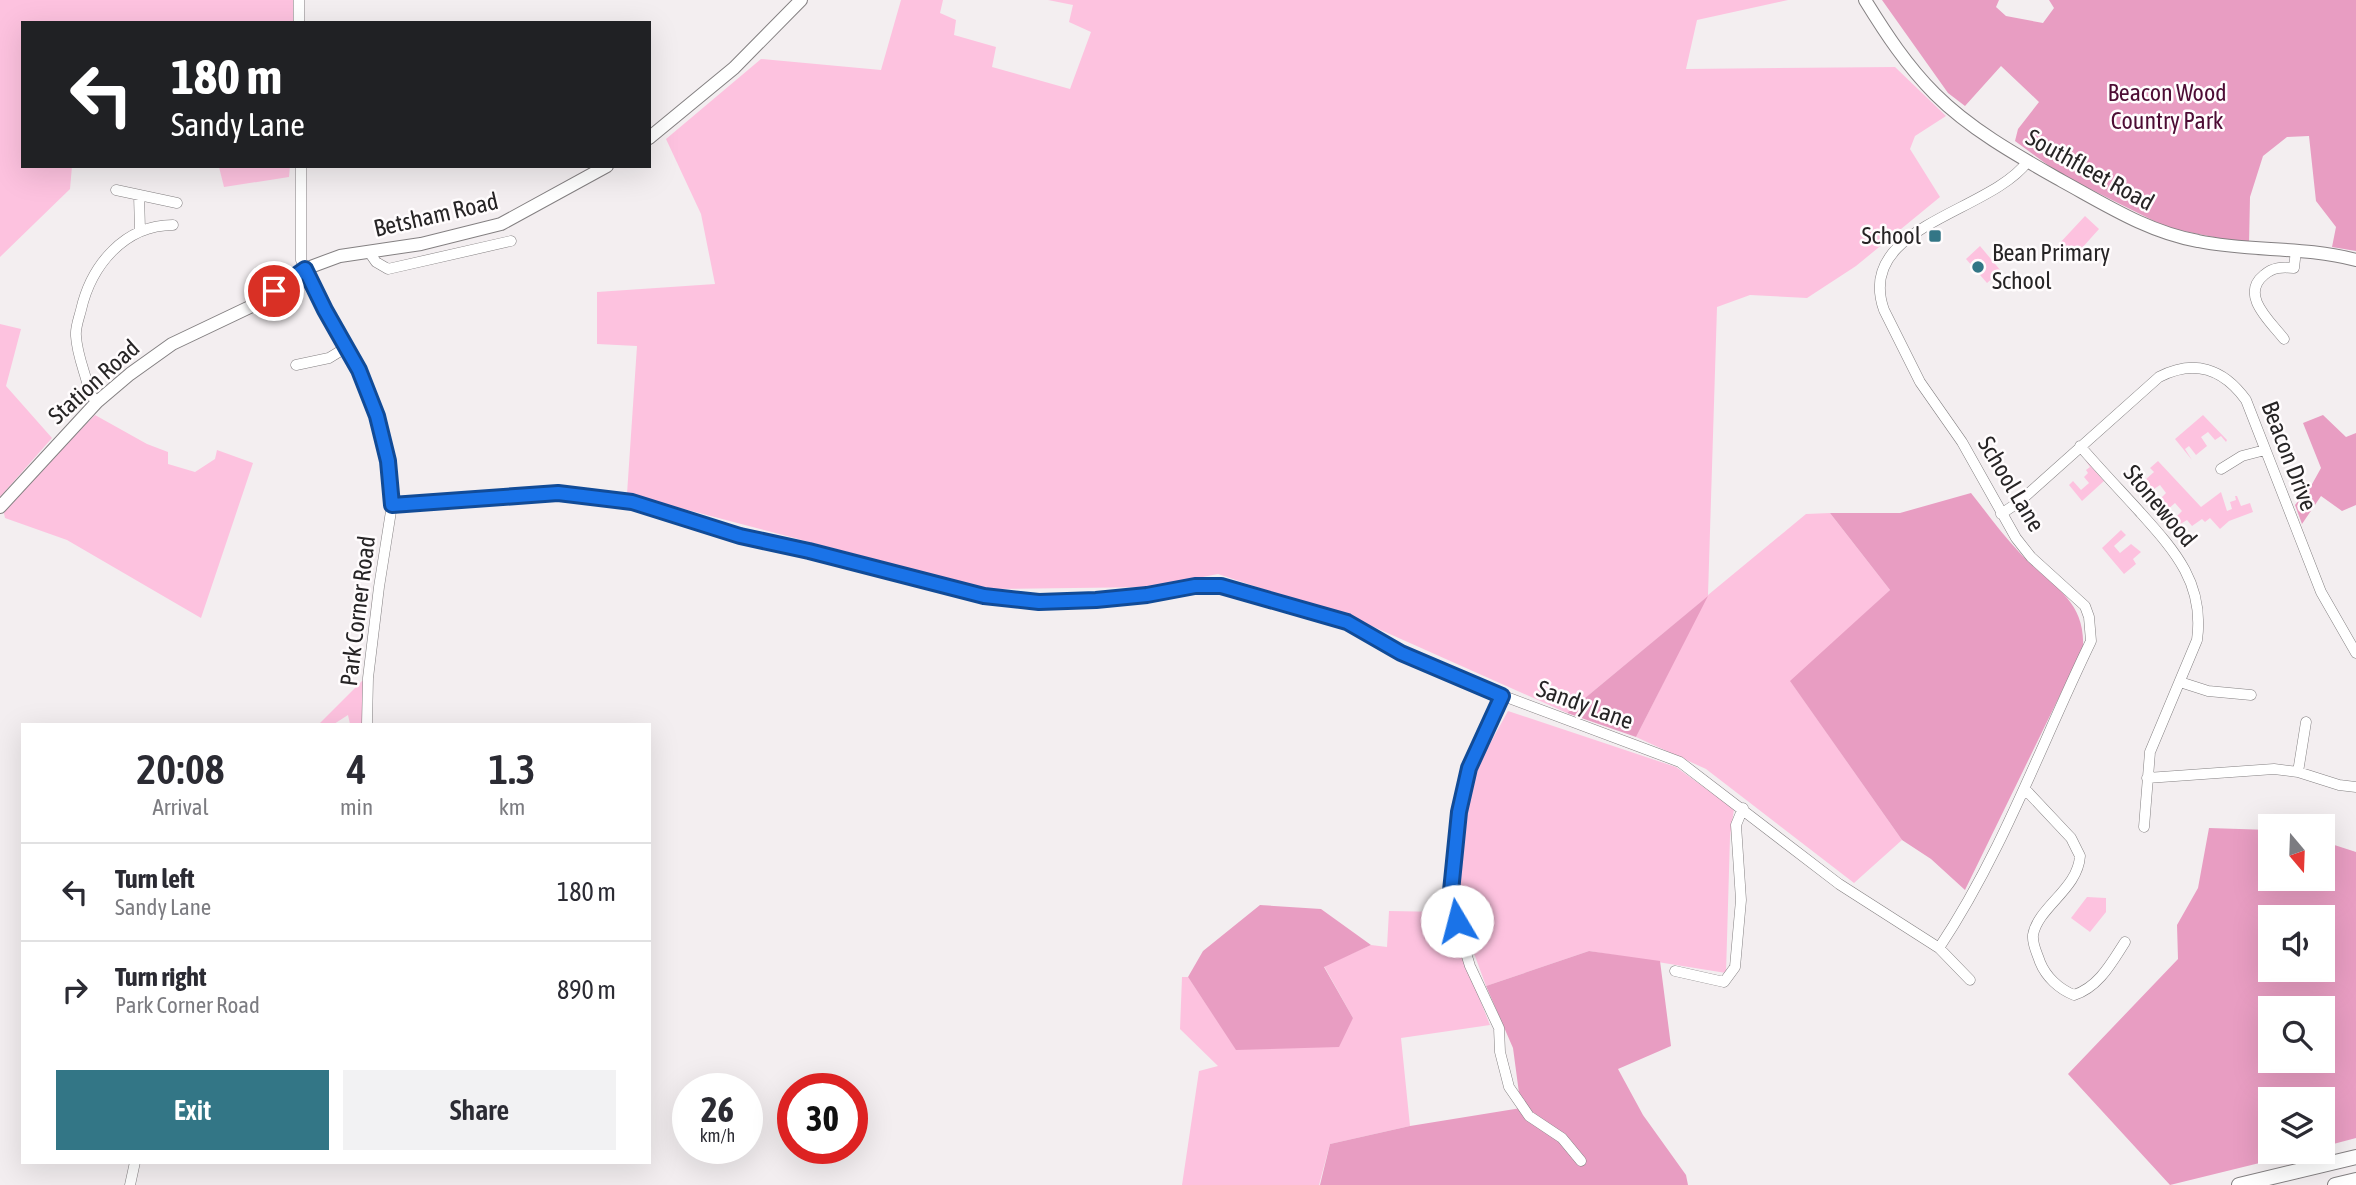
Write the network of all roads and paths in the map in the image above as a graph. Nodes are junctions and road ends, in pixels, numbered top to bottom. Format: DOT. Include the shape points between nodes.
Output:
graph roads {
  1 [pos="299,0"];
  2 [pos="801,0"];
  3 [pos="1866,0"];
  4 [pos="299,21"];
  5 [pos="651,136"];
  6 [pos="2028,161"];
  7 [pos="301,168"];
  8 [pos="603,168"];
  9 [pos="117,190"];
  10 [pos="139,195"];
  11 [pos="177,203"];
  12 [pos="173,225"];
  13 [pos="140,230"];
  14 [pos="511,241"];
  15 [pos="2296,250"];
  16 [pos="369,252"];
  17 [pos="2356,260"];
  18 [pos="305,269"];
  19 [pos="2284,339"];
  20 [pos="347,347"];
  21 [pos="296,365"];
  22 [pos="97,402"];
  23 [pos="2080,446"];
  24 [pos="2264,450"];
  25 [pos="2221,469"];
  26 [pos="392,505"];
  27 [pos="0,507"];
  28 [pos="2001,514"];
  29 [pos="2356,653"];
  30 [pos="2180,682"];
  31 [pos="2251,695"];
  32 [pos="1502,696"];
  33 [pos="2306,722"];
  34 [pos="367,723"];
  35 [pos="2298,772"];
  36 [pos="2147,778"];
  37 [pos="2356,787"];
  38 [pos="2025,789"];
  39 [pos="1743,808"];
  40 [pos="2144,827"];
  41 [pos="2126,942"];
  42 [pos="1939,948"];
  43 [pos="1675,971"];
  44 [pos="1970,980"];
  45 [pos="2356,1157"];
  46 [pos="1581,1161"];
  47 [pos="135,1164"];
  48 [pos="2356,1181"];
  49 [pos="130,1185"];
  50 [pos="2239,1185"];
  51 [pos="2335,1185"];
  1 -- 4 [label="street"];
  2 -- 5 [label="main road" via="734,68"];
  3 -- 6 [label="main road, Southfleet Road" via="1906,62 1938,97"];
  6 -- 15 [label="main road, Southfleet Road" via="2126,217 2172,235 2221,246"];
  6 -- 28 [label="street, School Lane" via="1995,188 1902,241 1886,260 1880,281 1883,308 1906,356"];
  7 -- 18 [label="street, Park Corner Road" via="301,259"];
  8 -- 16 [label="main road, Betsham Road" via="501,224"];
  9 -- 10 [label="street"];
  10 -- 11 [label="street"];
  10 -- 13 [label="street"];
  12 -- 13 [label="street"];
  13 -- 22 [label="street" via="97,267 83,299 75,334 90,394"];
  14 -- 16 [label="street" via="388,269"];
  15 -- 17 [label="main road, Southfleet Road"];
  15 -- 19 [label="street" via="2294,268 2269,271 2255,288 2258,305"];
  16 -- 18 [label="main road, Betsham Road" via="340,256"];
  18 -- 20 [label="street, Park Corner Road"];
  18 -- 22 [label="main road, Station Road" via="254,305 159,352"];
  20 -- 21 [label="street" via="329,358"];
  20 -- 26 [label="street, Park Corner Road" via="377,416"];
  22 -- 27 [label="main road, Station Road"];
  23 -- 24 [label="street, Beacon Drive" via="2159,377 2189,367 2214,372 2235,386 2246,400"];
  23 -- 28 [label="street, Beacon Drive"];
  23 -- 30 [label="street, Stonewood" via="2168,544 2190,579 2199,631"];
  24 -- 25 [label="street"];
  24 -- 29 [label="street, Beacon Drive" via="2321,593"];
  26 -- 32 [label="street, Sandy Lane" via="558,493 632,502 740,536 984,596 1039,602 1221,586 1347,622 1401,653"];
  26 -- 34 [label="street, Park Corner Road" via="368,678"];
  28 -- 38 [label="street, School Lane" via="2031,556 2085,606 2091,630 2091,641"];
  30 -- 31 [label="street" via="2208,691"];
  30 -- 36 [label="street, Stonewood" via="2150,752"];
  32 -- 39 [label="street, Sandy Lane" via="1680,762"];
  32 -- 46 [label="street" via="1469,768 1459,812 1451,891 1470,967 1499,1028 1509,1087 1529,1116 1562,1138"];
  33 -- 35 [label="street"];
  35 -- 36 [label="street" via="2274,769"];
  35 -- 37 [label="street"];
  36 -- 40 [label="street, Stonewood"];
  38 -- 41 [label="street" via="2071,838 2080,857 2076,874 2034,931 2043,970 2067,992 2081,993 2106,972"];
  38 -- 42 [label="street, School Lane" via="1964,912"];
  39 -- 42 [label="street, Sandy Lane" via="1839,884"];
  39 -- 43 [label="street" via="1736,825 1741,900 1735,967 1724,982"];
  42 -- 44 [label="street, Sandy Lane"];
  45 -- 50 [label="highway"];
  47 -- 49 [label="street"];
  48 -- 51 [label="highway"];
}
